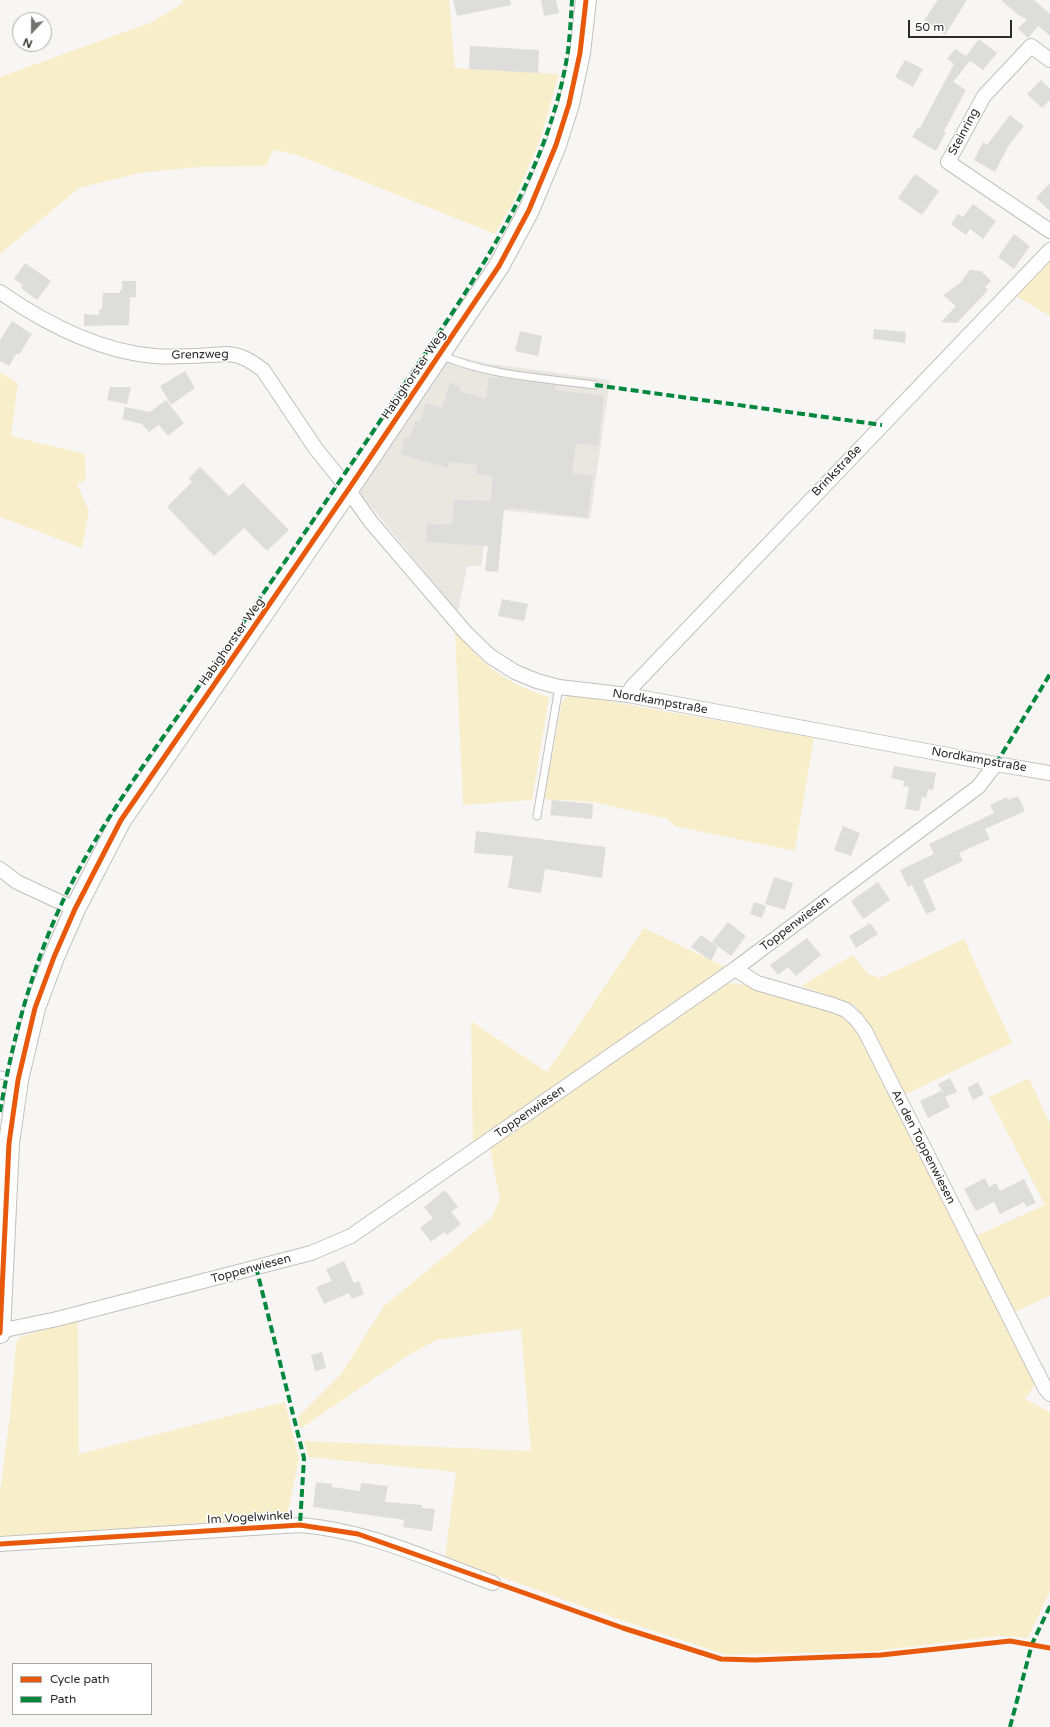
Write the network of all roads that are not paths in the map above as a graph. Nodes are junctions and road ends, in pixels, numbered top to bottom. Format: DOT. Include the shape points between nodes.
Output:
graph roads {
  1 [pos="586,0"];
  2 [pos="1050,60"];
  3 [pos="1050,231"];
  4 [pos="1050,250"];
  5 [pos="0,292"];
  6 [pos="440,355"];
  7 [pos="595,385"];
  8 [pos="348,490"];
  9 [pos="560,687"];
  10 [pos="628,695"];
  11 [pos="996,764"];
  12 [pos="1050,773"];
  13 [pos="537,816"];
  14 [pos="0,869"];
  15 [pos="75,909"];
  16 [pos="736,969"];
  17 [pos="9,1077"];
  18 [pos="0,1332"];
  19 [pos="1050,1394"];
  20 [pos="0,1544"];
  21 [pos="493,1583"];
  1 -- 6 [label="street, Habighorster Weg" via="577,68 556,145 529,210 499,266"];
  2 -- 3 [label="street, Steinring" via="1031,46 984,96 948,162"];
  4 -- 10 [label="street, Brinkstraße" via="642,676"];
  5 -- 8 [label="street, Grenzweg" via="74,335 98,344 156,356 228,354 251,360 263,370 316,449"];
  6 -- 7 [label="lane" via="464,365 484,369"];
  6 -- 8 [label="street, Habighorster Weg"];
  8 -- 9 [label="street, Nordkampstraße" via="371,522 466,633 490,656 515,672"];
  8 -- 15 [label="street, Habighorster Weg" via="121,820"];
  9 -- 10 [label="street, Nordkampstraße"];
  9 -- 13 [label="lane"];
  10 -- 11 [label="street, Nordkampstraße"];
  11 -- 12 [label="street, Nordkampstraße"];
  11 -- 16 [label="street, Toppenwiesen" via="978,787"];
  14 -- 15 [label="street" via="17,882"];
  15 -- 17 [label="street, Habighorster Weg"];
  16 -- 18 [label="street, Toppenwiesen" via="351,1236 333,1245 311,1253"];
  16 -- 19 [label="street, An den Toppenwiesen" via="757,983 833,1005 846,1010 856,1018"];
  17 -- 18 [label="street, Habighorster Weg" via="9,1143"];
  20 -- 21 [label="street, Im Vogelwinkel" via="314,1526 358,1534"];
}
